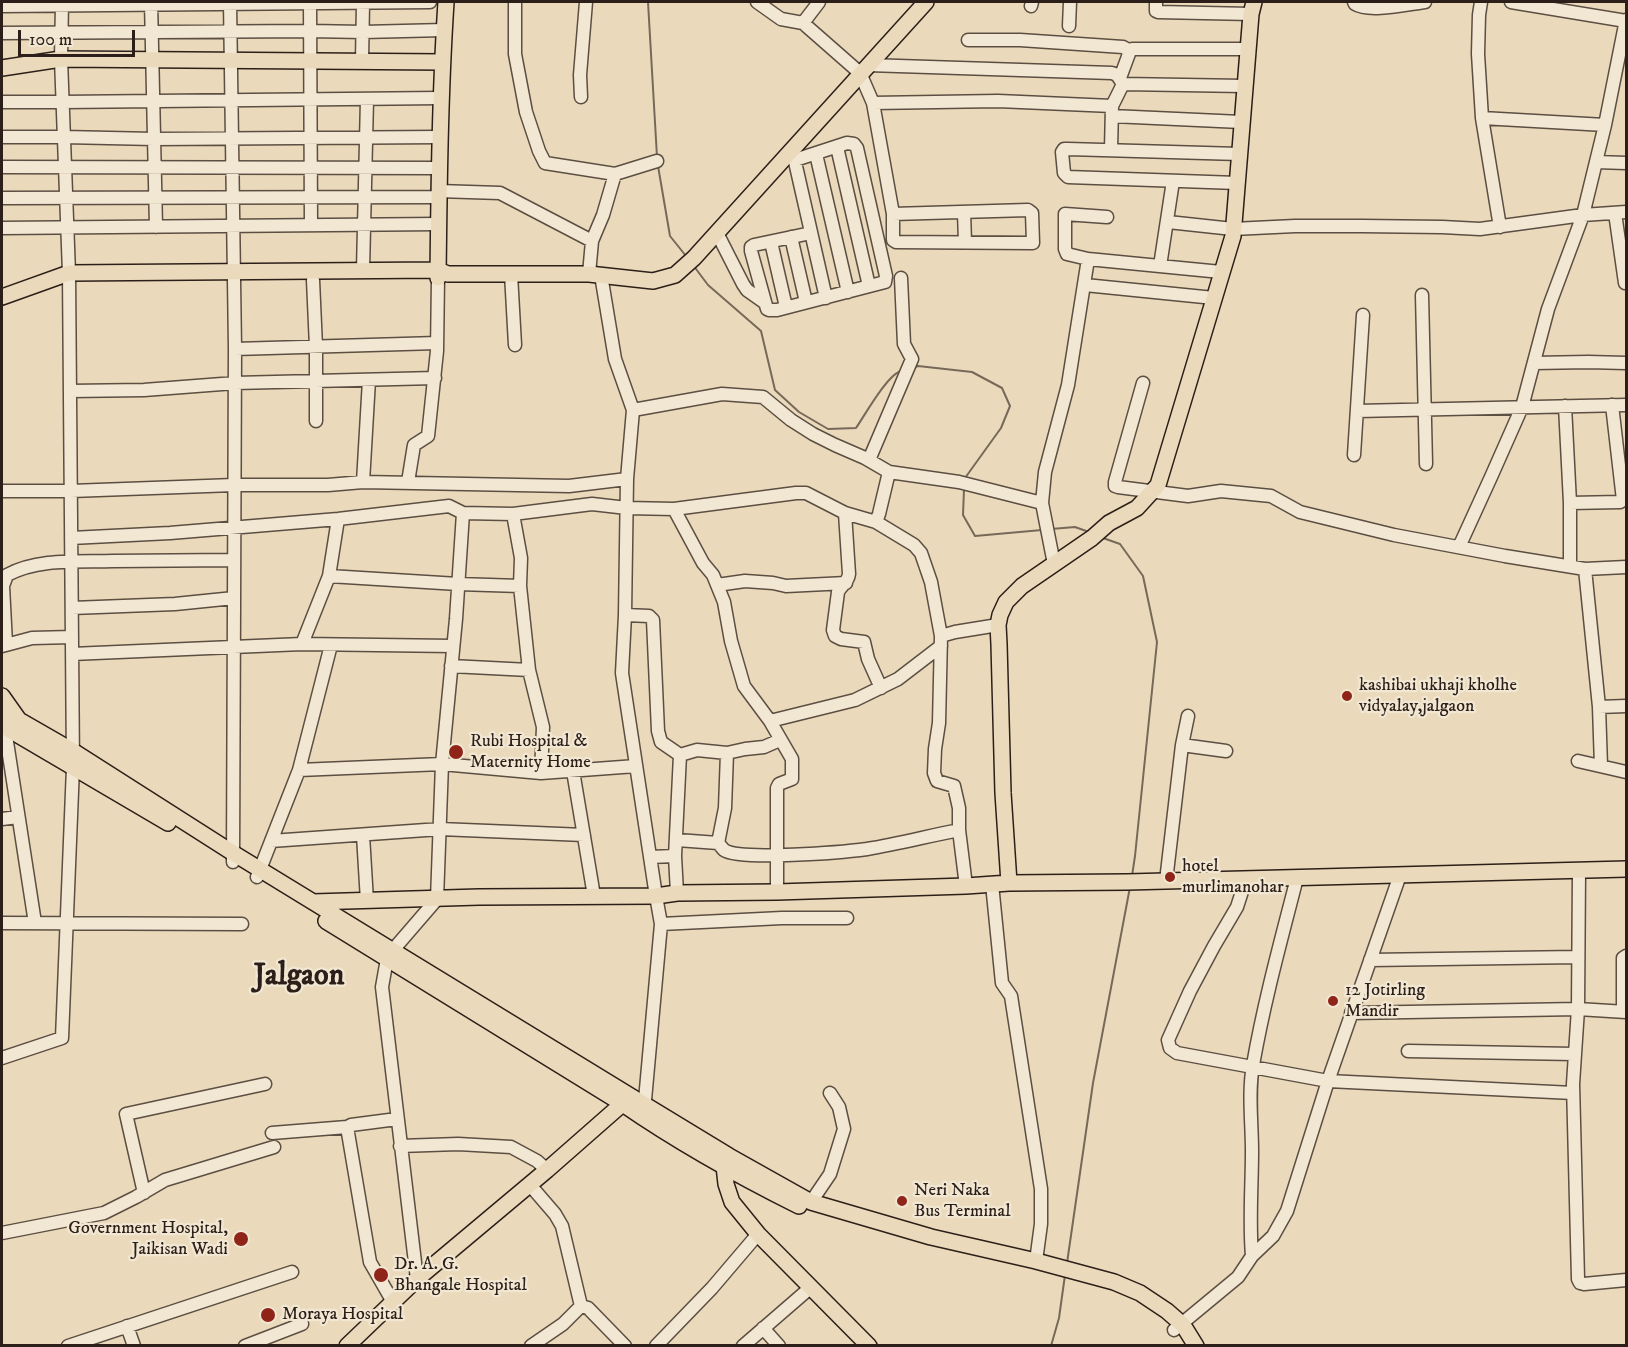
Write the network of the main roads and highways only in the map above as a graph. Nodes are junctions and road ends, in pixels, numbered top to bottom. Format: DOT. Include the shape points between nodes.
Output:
graph roads {
  1 [pos="446,2"];
  2 [pos="926,2"];
  3 [pos="1252,8"];
  4 [pos="442,62"];
  5 [pos="2,68"];
  6 [pos="441,274"];
  7 [pos="234,276"];
  8 [pos="69,278"];
  9 [pos="2,297"];
  10 [pos="2,306"];
  11 [pos="2,696"];
  12 [pos="7,725"];
  13 [pos="1626,869"];
  14 [pos="258,873"];
  15 [pos="1009,883"];
  16 [pos="296,902"];
  17 [pos="314,902"];
  18 [pos="390,955"];
  19 [pos="627,1100"];
  20 [pos="727,1161"];
  21 [pos="878,1226"];
  22 [pos="955,1246"];
  23 [pos="1062,1272"];
  24 [pos="1179,1327"];
  25 [pos="347,1346"];
  26 [pos="869,1346"];
  27 [pos="1184,1346"];
  28 [pos="1196,1346"];
  1 -- 4 [label="main road"];
  2 -- 6 [label="main road" via="793,155 675,275 653,281 595,274"];
  3 -- 15 [label="main road" via="1233,236 1158,485 1137,508 1109,523 1022,586 1006,602 1000,615"];
  4 -- 5 [label="main road" via="61,59"];
  4 -- 6 [label="main road" via="438,168"];
  6 -- 7 [label="main road" via="313,280"];
  6 -- 7 [label="main road" via="363,270"];
  7 -- 8 [label="main road"];
  8 -- 9 [label="main road"];
  8 -- 10 [label="main road"];
  11 -- 12 [label="main road"];
  12 -- 14 [label="main road" via="73,759"];
  13 -- 15 [label="main road"];
  14 -- 16 [label="main road"];
  14 -- 17 [label="main road"];
  15 -- 17 [label="main road" via="656,896"];
  16 -- 17 [label="main road"];
  16 -- 18 [label="main road"];
  17 -- 18 [label="main road"];
  18 -- 19 [label="main road"];
  19 -- 20 [label="main road"];
  19 -- 25 [label="main road" via="417,1279"];
  20 -- 21 [label="main road" via="811,1202"];
  20 -- 21 [label="main road" via="771,1192 806,1210"];
  20 -- 26 [label="main road" via="726,1184 732,1202 758,1234"];
  21 -- 22 [label="main road"];
  22 -- 23 [label="main road"];
  22 -- 23 [label="main road" via="1036,1261"];
  23 -- 24 [label="main road" via="1142,1305"];
  24 -- 27 [label="main road"];
  24 -- 28 [label="main road"];
}
